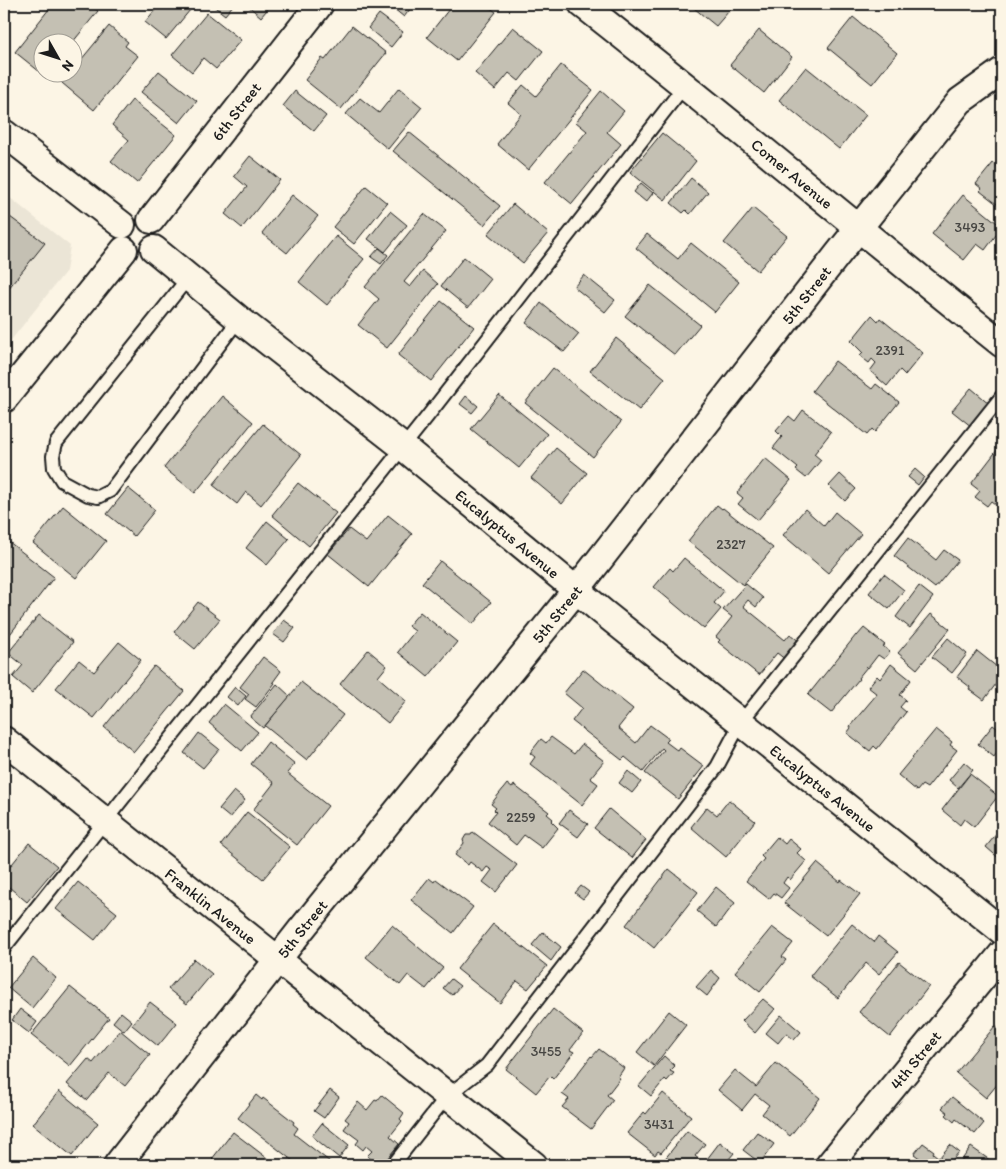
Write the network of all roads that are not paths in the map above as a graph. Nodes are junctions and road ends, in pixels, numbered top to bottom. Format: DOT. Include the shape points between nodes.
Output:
graph roads {
  1 [pos="320,4"];
  2 [pos="582,4"];
  3 [pos="1002,71"];
  4 [pos="685,85"];
  5 [pos="4,133"];
  6 [pos="151,220"];
  7 [pos="858,228"];
  8 [pos="123,237"];
  9 [pos="154,249"];
  10 [pos="188,278"];
  11 [pos="239,319"];
  12 [pos="1002,344"];
  13 [pos="1002,396"];
  14 [pos="4,399"];
  15 [pos="403,447"];
  16 [pos="576,590"];
  17 [pos="741,722"];
  18 [pos="4,740"];
  19 [pos="106,822"];
  20 [pos="1002,931"];
  21 [pos="4,948"];
  22 [pos="1002,954"];
  23 [pos="277,961"];
  24 [pos="447,1096"];
  25 [pos="117,1165"];
  26 [pos="393,1165"];
  27 [pos="534,1165"];
  28 [pos="829,1165"];
  1 -- 6 [label="street, 6th Street"];
  2 -- 4 [label="street, Comer Avenue"];
  3 -- 7 [label="street, 5th Street" via="960,101"];
  4 -- 7 [label="street, Comer Avenue"];
  4 -- 15 [label="lane"];
  5 -- 8 [label="street"];
  6 -- 8 [label="street" via="132,216"];
  6 -- 9 [label="street" via="158,231"];
  7 -- 12 [label="street, Comer Avenue"];
  7 -- 16 [label="street, 5th Street"];
  8 -- 9 [label="street" via="129,254 142,256"];
  8 -- 14 [label="street"];
  9 -- 10 [label="street, Eucalyptus Avenue"];
  10 -- 11 [label="street, Eucalyptus Avenue"];
  10 -- 11 [label="lane" via="56,443 54,468 62,481 88,495 98,497 110,491"];
  11 -- 15 [label="street, Eucalyptus Avenue"];
  13 -- 17 [label="lane"];
  15 -- 16 [label="street, Eucalyptus Avenue"];
  15 -- 19 [label="lane"];
  16 -- 17 [label="street, Eucalyptus Avenue"];
  16 -- 23 [label="street, 5th Street"];
  17 -- 20 [label="street, Eucalyptus Avenue"];
  17 -- 24 [label="lane" via="717,767 487,1065"];
  18 -- 19 [label="street, Franklin Avenue"];
  19 -- 21 [label="lane"];
  19 -- 23 [label="street, Franklin Avenue"];
  22 -- 28 [label="street, 4th Street"];
  23 -- 24 [label="street, Franklin Avenue"];
  23 -- 25 [label="street, 5th Street"];
  24 -- 26 [label="lane"];
  24 -- 27 [label="street, Franklin Avenue"];
}
